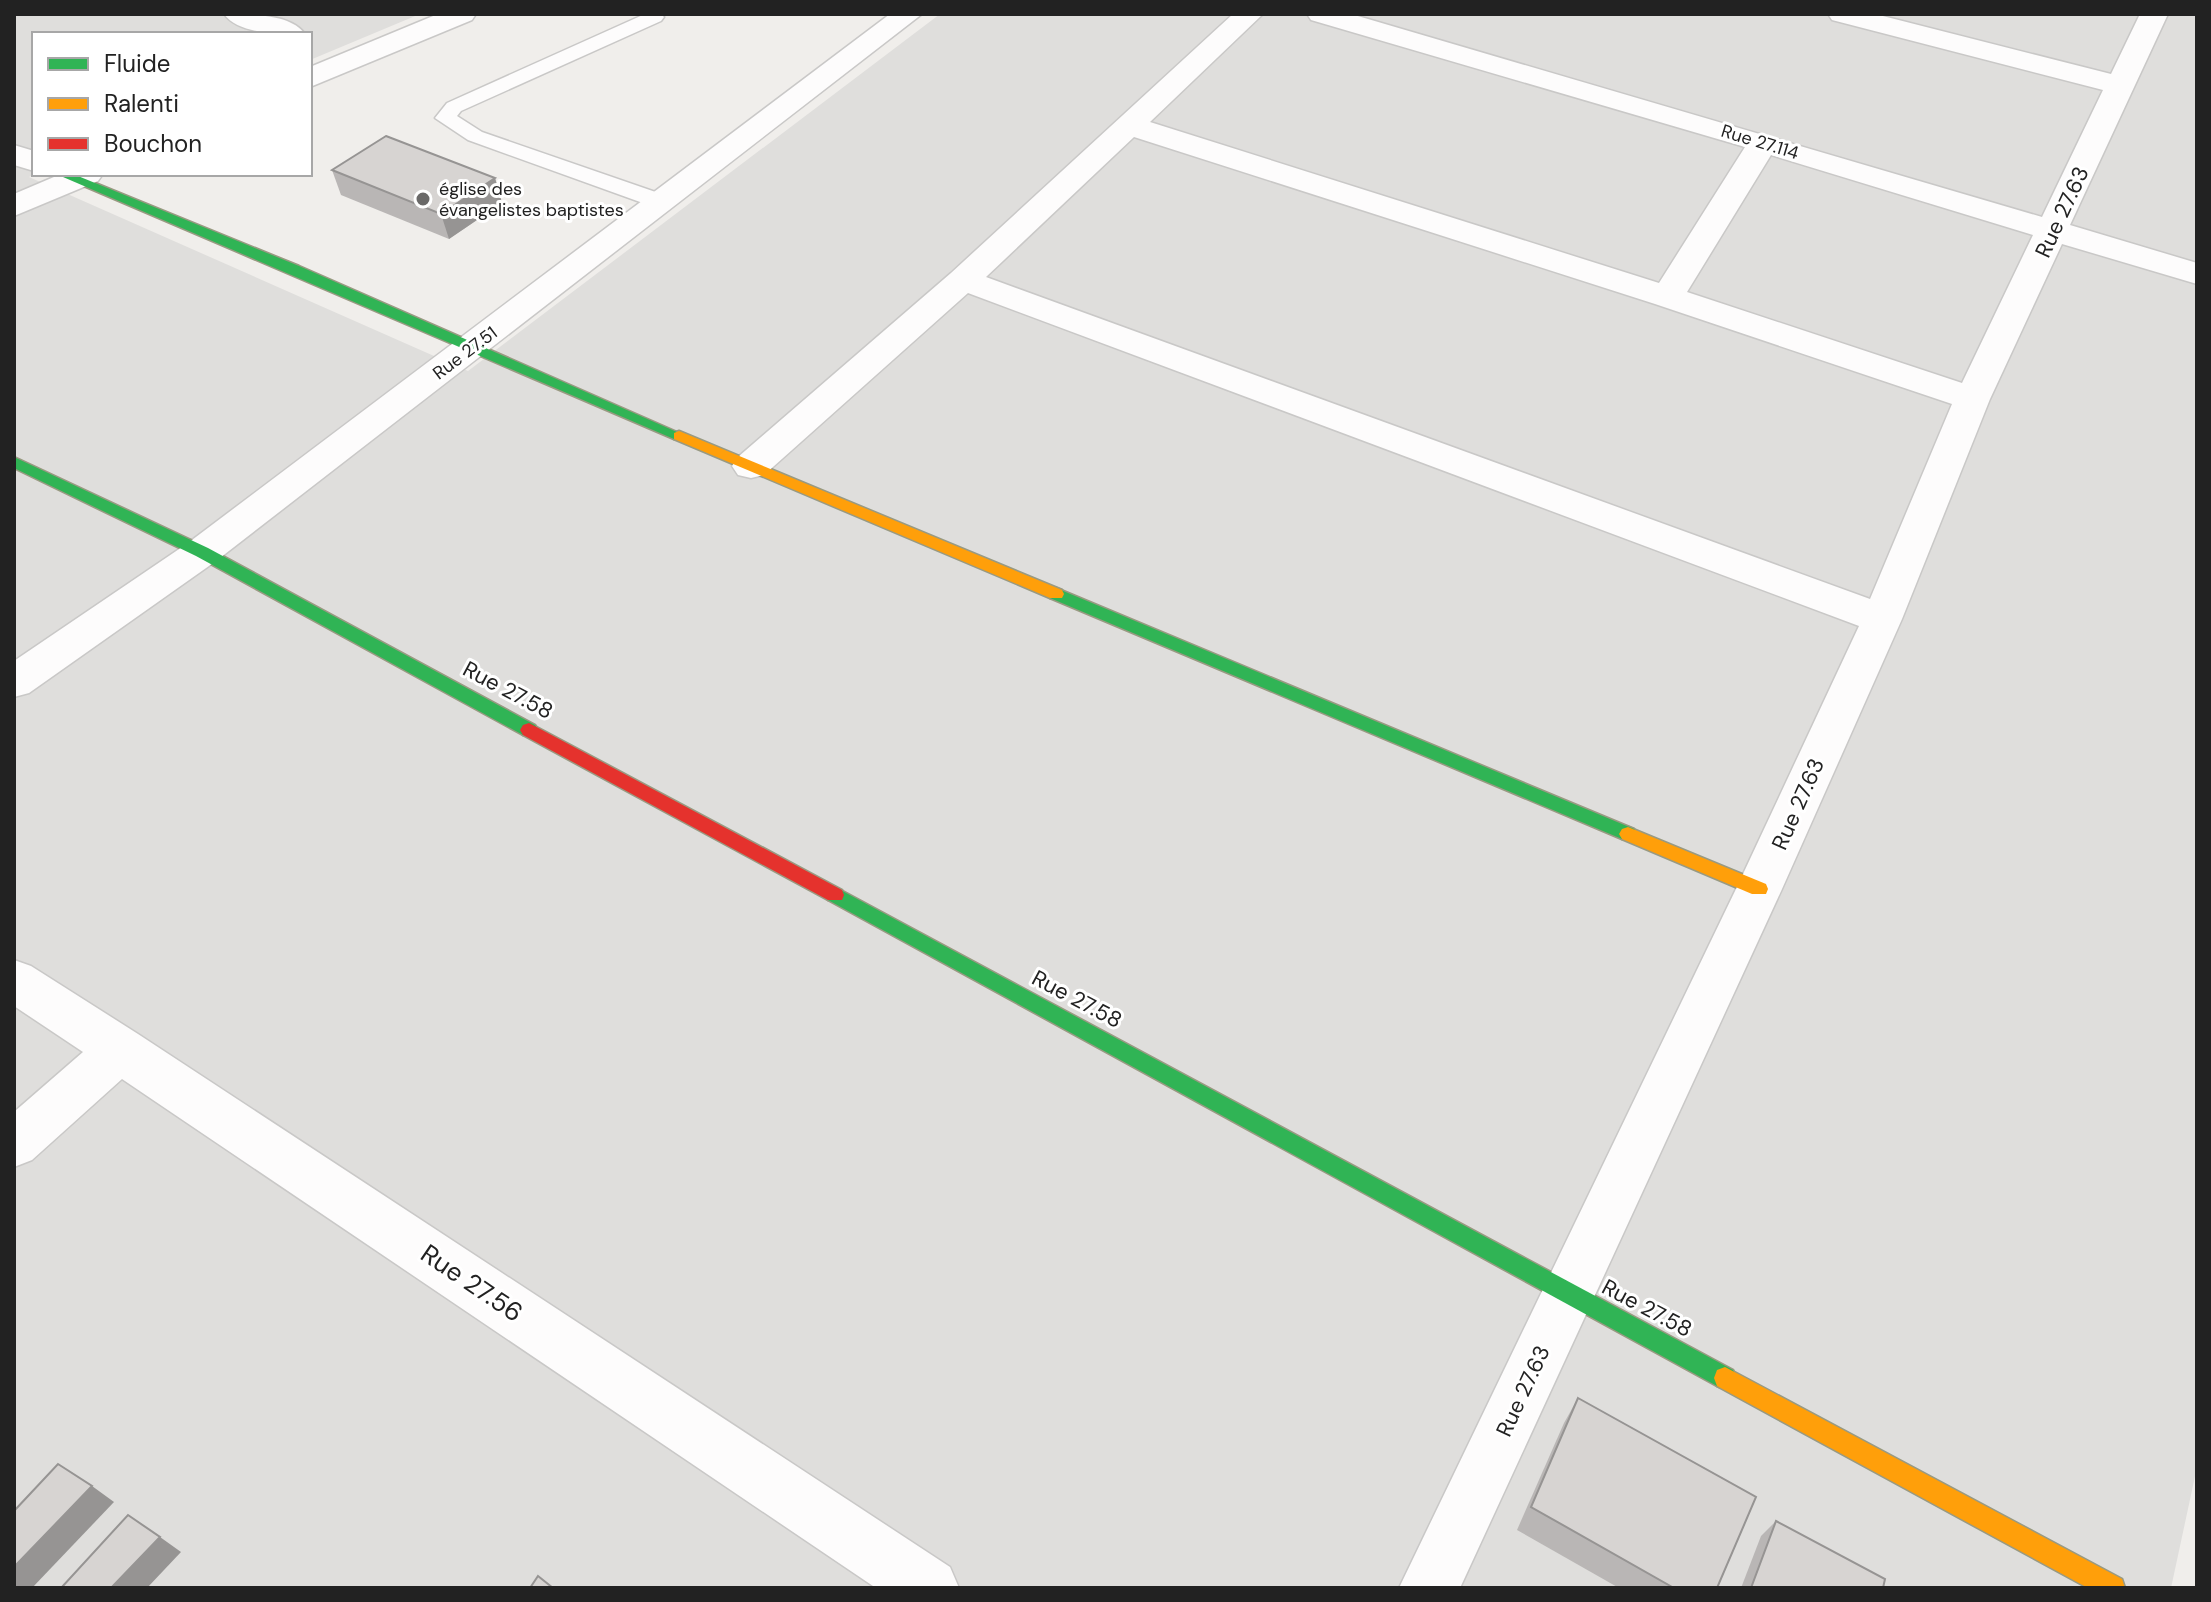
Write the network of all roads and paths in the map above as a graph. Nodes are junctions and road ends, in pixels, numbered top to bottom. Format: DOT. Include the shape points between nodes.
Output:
graph roads {
  1 [pos="238,14"];
  2 [pos="462,14"];
  3 [pos="908,14"];
  4 [pos="1249,14"];
  5 [pos="1321,14"];
  6 [pos="1842,14"];
  7 [pos="2154,14"];
  8 [pos="654,17"];
  9 [pos="286,32"];
  10 [pos="312,42"];
  11 [pos="355,58"];
  12 [pos="312,77"];
  13 [pos="2121,86"];
  14 [pos="1128,125"];
  15 [pos="1763,143"];
  16 [pos="74,176"];
  17 [pos="662,202"];
  18 [pos="14,206"];
  19 [pos="2054,231"];
  20 [pos="2197,274"];
  21 [pos="963,280"];
  22 [pos="1667,297"];
  23 [pos="471,348"];
  24 [pos="1972,399"];
  25 [pos="14,462"];
  26 [pos="751,466"];
  27 [pos="202,552"];
  28 [pos="1882,619"];
  29 [pos="14,682"];
  30 [pos="1759,889"];
  31 [pos="14,980"];
  32 [pos="121,1049"];
  33 [pos="14,1144"];
  34 [pos="1569,1293"];
  35 [pos="929,1588"];
  36 [pos="1429,1588"];
  37 [pos="2113,1588"];
  1 -- 9 [label="street"];
  2 -- 11 [label="street"];
  3 -- 17 [label="street, Rue 27.51"];
  4 -- 14 [label="street"];
  5 -- 15 [label="street, Rue 27.114"];
  6 -- 13 [label="street"];
  7 -- 13 [label="street, Rue 27.63"];
  8 -- 17 [label="lane" via="454,107 445,118 475,136"];
  10 -- 11 [label="street"];
  11 -- 12 [label="street"];
  13 -- 19 [label="street, Rue 27.63"];
  14 -- 21 [label="street"];
  14 -- 22 [label="street"];
  15 -- 19 [label="street, Rue 27.114"];
  15 -- 22 [label="street"];
  16 -- 18 [label="street"];
  16 -- 23 [label="street"];
  17 -- 23 [label="street, Rue 27.51"];
  19 -- 20 [label="street, Rue 27.114"];
  19 -- 24 [label="street, Rue 27.63"];
  21 -- 26 [label="street"];
  21 -- 28 [label="street"];
  22 -- 24 [label="street"];
  23 -- 26 [label="street"];
  23 -- 27 [label="street, Rue 27.51"];
  24 -- 28 [label="street, Rue 27.63"];
  25 -- 27 [label="street, Rue 27.58"];
  26 -- 30 [label="street"];
  27 -- 29 [label="street, Rue 27.51"];
  27 -- 34 [label="street, Rue 27.58"];
  28 -- 30 [label="street, Rue 27.63"];
  30 -- 34 [label="street, Rue 27.63"];
  31 -- 32 [label="street, Rue 27.56"];
  32 -- 33 [label="street"];
  32 -- 35 [label="street, Rue 27.56"];
  34 -- 36 [label="street, Rue 27.63"];
  34 -- 37 [label="street, Rue 27.58"];
}
